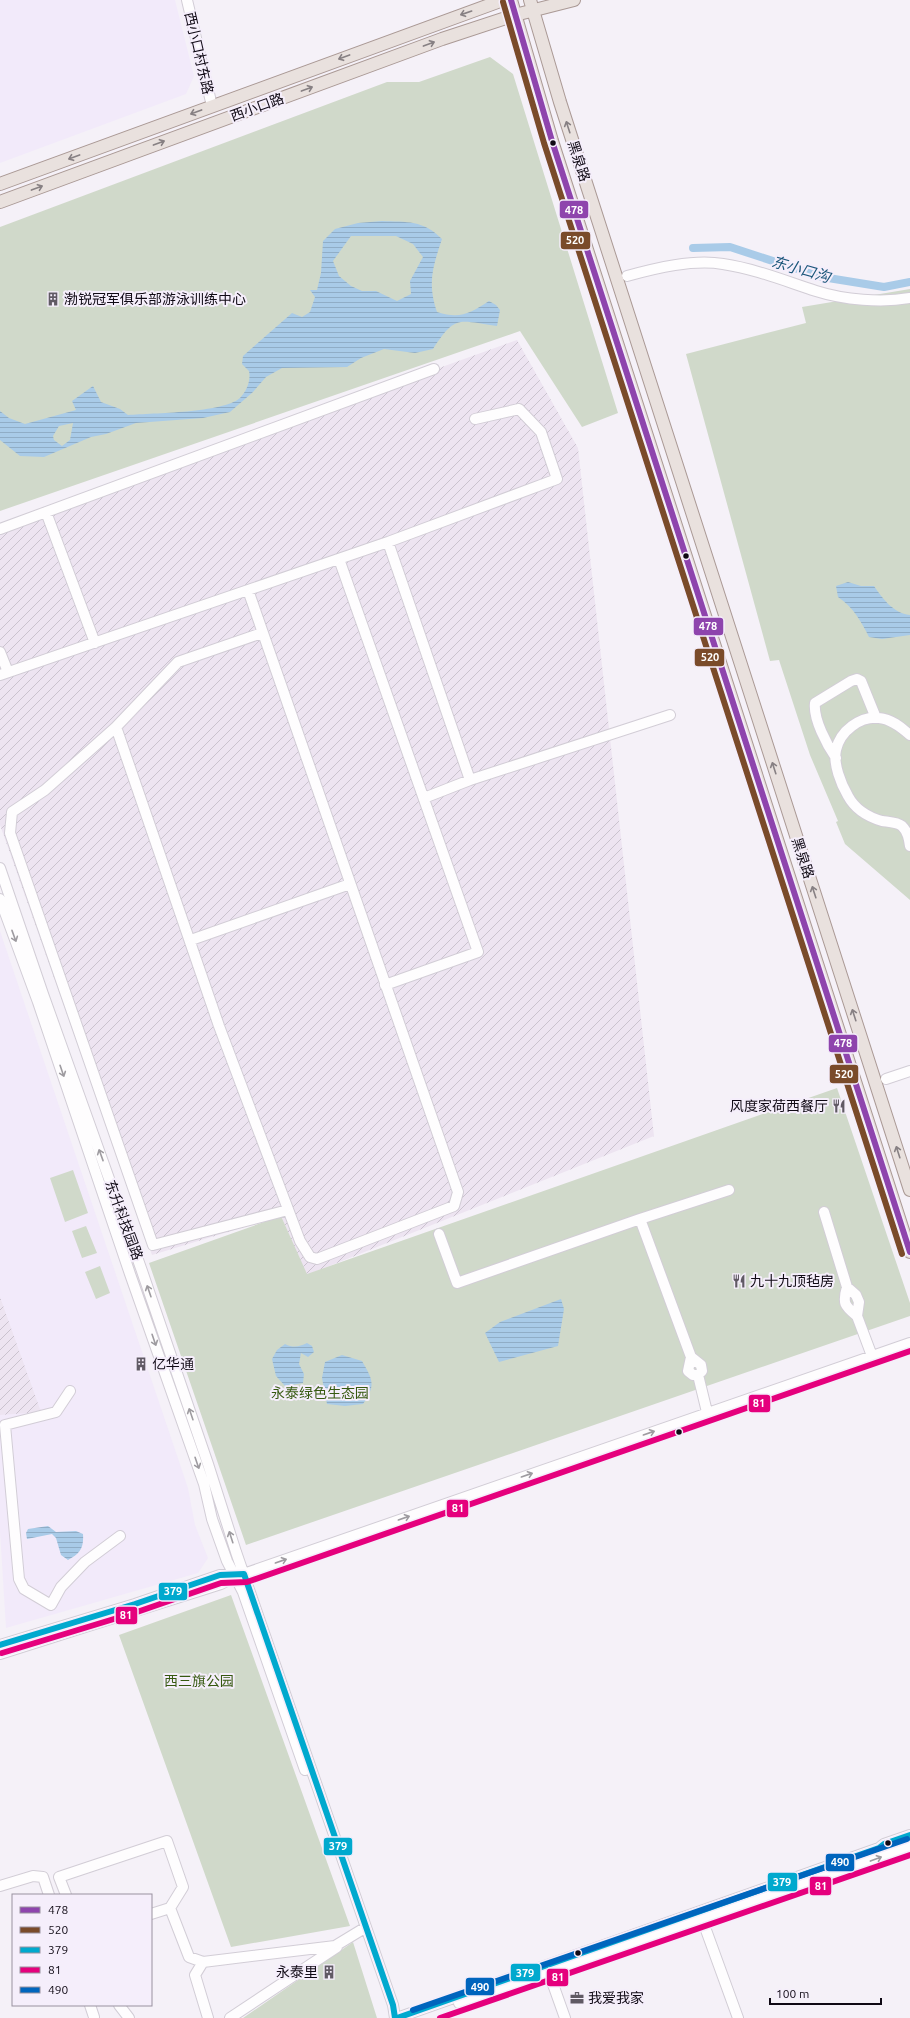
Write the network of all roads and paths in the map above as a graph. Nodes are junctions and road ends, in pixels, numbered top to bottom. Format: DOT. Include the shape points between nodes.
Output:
graph roads {
  1 [pos="187,0"];
  2 [pos="503,0"];
  3 [pos="511,0"];
  4 [pos="574,0"];
  5 [pos="532,5"];
  6 [pos="516,15"];
  7 [pos="212,106"];
  8 [pos="0,184"];
  9 [pos="0,202"];
  10 [pos="627,276"];
  11 [pos="910,298"];
  12 [pos="434,369"];
  13 [pos="475,419"];
  14 [pos="46,512"];
  15 [pos="0,529"];
  16 [pos="388,542"];
  17 [pos="339,559"];
  18 [pos="248,590"];
  19 [pos="262,633"];
  20 [pos="95,643"];
  21 [pos="0,652"];
  22 [pos="4,674"];
  23 [pos="670,714"];
  24 [pos="876,718"];
  25 [pos="116,727"];
  26 [pos="910,736"];
  27 [pos="836,758"];
  28 [pos="470,780"];
  29 [pos="424,798"];
  30 [pos="910,846"];
  31 [pos="0,868"];
  32 [pos="350,884"];
  33 [pos="0,899"];
  34 [pos="191,940"];
  35 [pos="385,985"];
  36 [pos="910,1072"];
  37 [pos="886,1079"];
  38 [pos="729,1190"];
  39 [pos="910,1190"];
  40 [pos="288,1210"];
  41 [pos="824,1212"];
  42 [pos="640,1220"];
  43 [pos="439,1234"];
  44 [pos="910,1252"];
  45 [pos="910,1343"];
  46 [pos="872,1356"];
  47 [pos="70,1391"];
  48 [pos="707,1412"];
  49 [pos="120,1536"];
  50 [pos="238,1575"];
  51 [pos="0,1645"];
  52 [pos="0,1654"];
  53 [pos="910,1835"];
  54 [pos="910,1847"];
  55 [pos="0,1886"];
  56 [pos="49,1894"];
  57 [pos="66,1894"];
  58 [pos="170,1908"];
  59 [pos="152,1914"];
  60 [pos="702,1919"];
  61 [pos="203,1962"];
  62 [pos="549,1973"];
  63 [pos="90,2006"];
  64 [pos="120,2006"];
  65 [pos="94,2017"];
  66 [pos="129,2018"];
  67 [pos="208,2018"];
  68 [pos="230,2018"];
  69 [pos="395,2018"];
  70 [pos="416,2018"];
  71 [pos="565,2018"];
  72 [pos="738,2018"];
  1 -- 7 [label="street, 西小口村东路"];
  2 -- 7 [label="main road, 西小口路, one-way"];
  3 -- 6 [label="main road, 黑泉路"];
  4 -- 5 [label="main road, 西小口路"];
  5 -- 6 [label="main road, 西小口路"];
  39 -- 5 [label="main road, 黑泉路, one-way" via="562,108"];
  9 -- 6 [label="main road, 西小口路, one-way" via="442,39"];
  6 -- 44 [label="main road, 黑泉路" via="596,278"];
  7 -- 8 [label="main road, 西小口路, one-way"];
  10 -- 11 [label="street" via="682,264 721,263 756,271 818,292 864,300"];
  12 -- 14 [label="street"];
  13 -- 16 [label="street" via="519,409 541,432 557,479"];
  14 -- 15 [label="street"];
  14 -- 20 [label="street"];
  16 -- 17 [label="street"];
  16 -- 28 [label="street"];
  17 -- 18 [label="street"];
  17 -- 29 [label="street"];
  18 -- 19 [label="street"];
  18 -- 20 [label="street"];
  19 -- 25 [label="street" via="178,662"];
  19 -- 32 [label="street"];
  20 -- 22 [label="street"];
  21 -- 22 [label="street"];
  23 -- 28 [label="street"];
  24 -- 26 [label="street" via="896,724"];
  24 -- 27 [label="street" via="858,722 849,728 842,736 836,750"];
  24 -- 27 [label="street" via="861,681 857,679 851,680 815,703 814,710 825,739"];
  25 -- 34 [label="street"];
  25 -- 40 [label="street" via="45,790 12,812 10,833 153,1245"];
  27 -- 30 [label="street" via="841,782 857,808 873,817 901,825 906,830"];
  28 -- 29 [label="street"];
  29 -- 35 [label="street" via="478,952"];
  50 -- 31 [label="street, 东升科技园路, one-way" via="145,1278"];
  32 -- 34 [label="street"];
  32 -- 35 [label="street"];
  33 -- 50 [label="street, 东升科技园路, one-way" via="204,1484 212,1518 227,1561"];
  34 -- 40 [label="street" via="219,1026"];
  35 -- 40 [label="street" via="458,1192 454,1206 317,1259 304,1251"];
  36 -- 37 [label="street"];
  38 -- 42 [label="street"];
  41 -- 46 [label="street" via="847,1287 856,1295 859,1302 857,1316"];
  42 -- 43 [label="street" via="458,1283"];
  42 -- 48 [label="street" via="691,1356 701,1365 702,1371 698,1375"];
  45 -- 46 [label="street"];
  46 -- 48 [label="street"];
  47 -- 49 [label="street" via="56,1412 5,1425 20,1579 24,1589 51,1604 61,1587 85,1562"];
  50 -- 48 [label="street, one-way"];
  50 -- 51 [label="street" via="220,1575"];
  50 -- 52 [label="street" via="221,1584"];
  50 -- 69 [label="street" via="388,2007"];
  53 -- 69 [label="street"];
  60 -- 54 [label="street, one-way"];
  55 -- 56 [label="street" via="33,1876 43,1877"];
  57 -- 58 [label="street" via="59,1877 167,1841 183,1888"];
  58 -- 59 [label="street"];
  58 -- 61 [label="street" via="189,1957"];
  60 -- 62 [label="street"];
  60 -- 72 [label="street"];
  61 -- 67 [label="street" via="195,1975"];
  61 -- 68 [label="street" via="335,1946 363,1929"];
  62 -- 70 [label="street"];
  62 -- 71 [label="street"];
  63 -- 65 [label="street"];
  64 -- 66 [label="street"];
}
